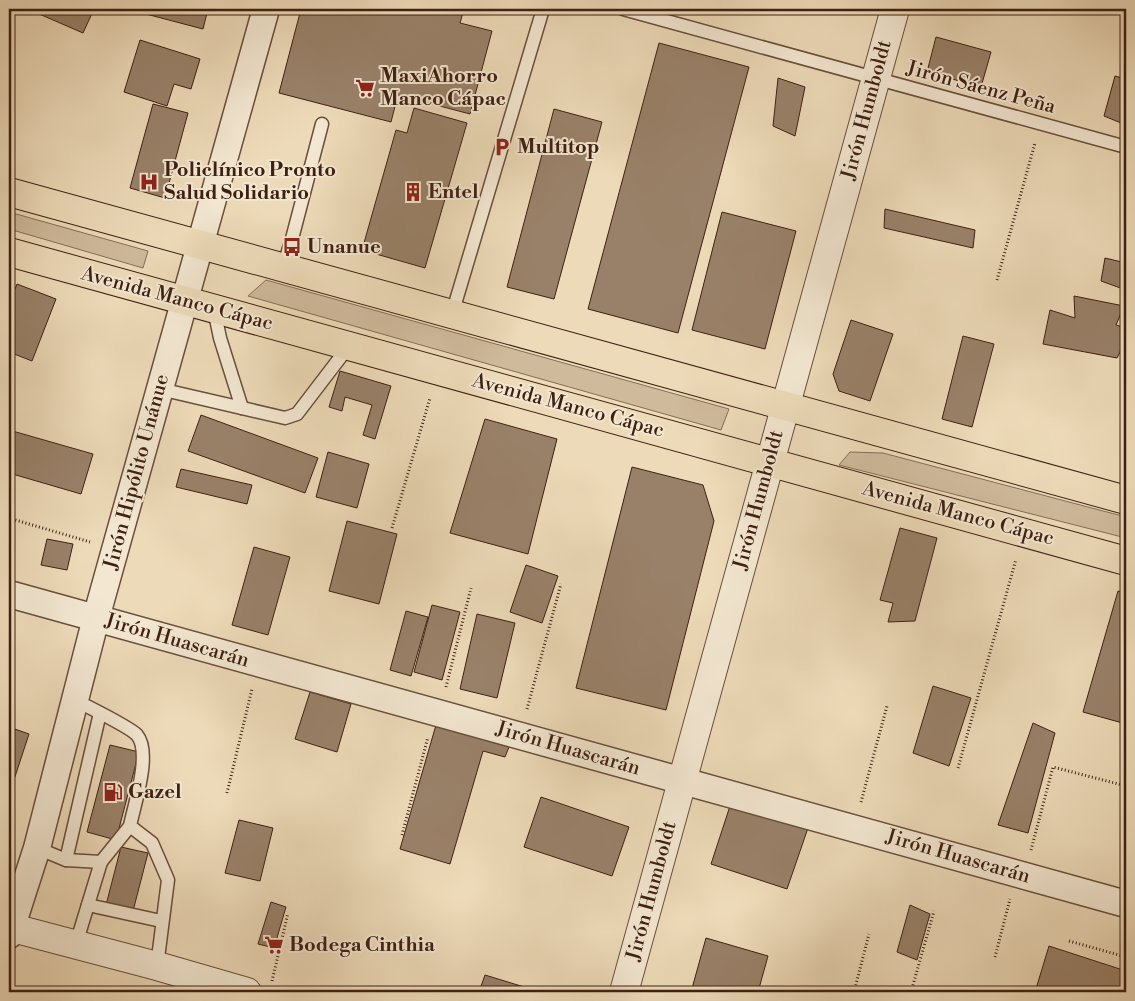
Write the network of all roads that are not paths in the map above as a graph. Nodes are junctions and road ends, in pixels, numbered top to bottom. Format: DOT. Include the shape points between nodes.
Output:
graph roads {
  1 [pos="266,9"];
  2 [pos="543,9"];
  3 [pos="623,9"];
  4 [pos="895,9"];
  5 [pos="875,78"];
  6 [pos="322,124"];
  7 [pos="1126,147"];
  8 [pos="9,192"];
  9 [pos="200,245"];
  10 [pos="9,252"];
  11 [pos="283,268"];
  12 [pos="183,300"];
  13 [pos="214,309"];
  14 [pos="452,314"];
  15 [pos="349,346"];
  16 [pos="160,389"];
  17 [pos="785,406"];
  18 [pos="242,408"];
  19 [pos="769,462"];
  20 [pos="1126,500"];
  21 [pos="1126,561"];
  22 [pos="9,594"];
  23 [pos="96,618"];
  24 [pos="76,701"];
  25 [pos="100,713"];
  26 [pos="682,781"];
  27 [pos="130,826"];
  28 [pos="37,848"];
  29 [pos="66,860"];
  30 [pos="102,862"];
  31 [pos="1126,904"];
  32 [pos="88,905"];
  33 [pos="161,921"];
  34 [pos="9,930"];
  35 [pos="76,944"];
  36 [pos="156,966"];
  37 [pos="259,988"];
  38 [pos="624,992"];
  1 -- 9 [label="street, Jirón Hipólito Unánue"];
  2 -- 14 [label="lane"];
  3 -- 5 [label="lane, Jirón Sáenz Peña"];
  4 -- 5 [label="street, Jirón Humboldt"];
  5 -- 7 [label="lane, Jirón Sáenz Peña"];
  5 -- 17 [label="street, Jirón Humboldt"];
  6 -- 11 [label="lane"];
  8 -- 9 [label="main road"];
  9 -- 11 [label="main road"];
  9 -- 12 [label="street, Jirón Hipólito Unánue"];
  10 -- 12 [label="main road, Avenida Manco Cápac"];
  11 -- 14 [label="main road"];
  12 -- 13 [label="main road, Avenida Manco Cápac"];
  12 -- 16 [label="street, Jirón Hipólito Unánue"];
  13 -- 15 [label="main road, Avenida Manco Cápac"];
  13 -- 18 [label="lane"];
  14 -- 17 [label="main road"];
  15 -- 18 [label="lane" via="297,414 285,418"];
  15 -- 19 [label="main road, Avenida Manco Cápac"];
  16 -- 18 [label="lane"];
  16 -- 23 [label="street, Jirón Hipólito Unánue"];
  17 -- 19 [label="street, Jirón Humboldt"];
  17 -- 20 [label="main road"];
  19 -- 21 [label="main road, Avenida Manco Cápac"];
  19 -- 26 [label="street, Jirón Humboldt"];
  22 -- 23 [label="street, Jirón Huascarán"];
  23 -- 24 [label="street, Jirón Hipólito Unánue"];
  23 -- 26 [label="street, Jirón Huascarán"];
  24 -- 25 [label="lane"];
  24 -- 28 [label="street, Jirón Hipólito Unánue"];
  25 -- 27 [label="lane" via="137,735 142,748 143,762"];
  25 -- 29 [label="lane"];
  26 -- 31 [label="street, Jirón Huascarán"];
  26 -- 38 [label="street, Jirón Humboldt"];
  27 -- 30 [label="lane"];
  27 -- 33 [label="lane" via="152,843 168,880"];
  28 -- 29 [label="lane"];
  28 -- 34 [label="street, Jirón Hipólito Unánue"];
  29 -- 30 [label="lane"];
  30 -- 32 [label="lane"];
  32 -- 33 [label="lane"];
  32 -- 35 [label="lane"];
  33 -- 36 [label="lane"];
  34 -- 35 [label="street"];
  35 -- 36 [label="street"];
  36 -- 37 [label="street"];
}
